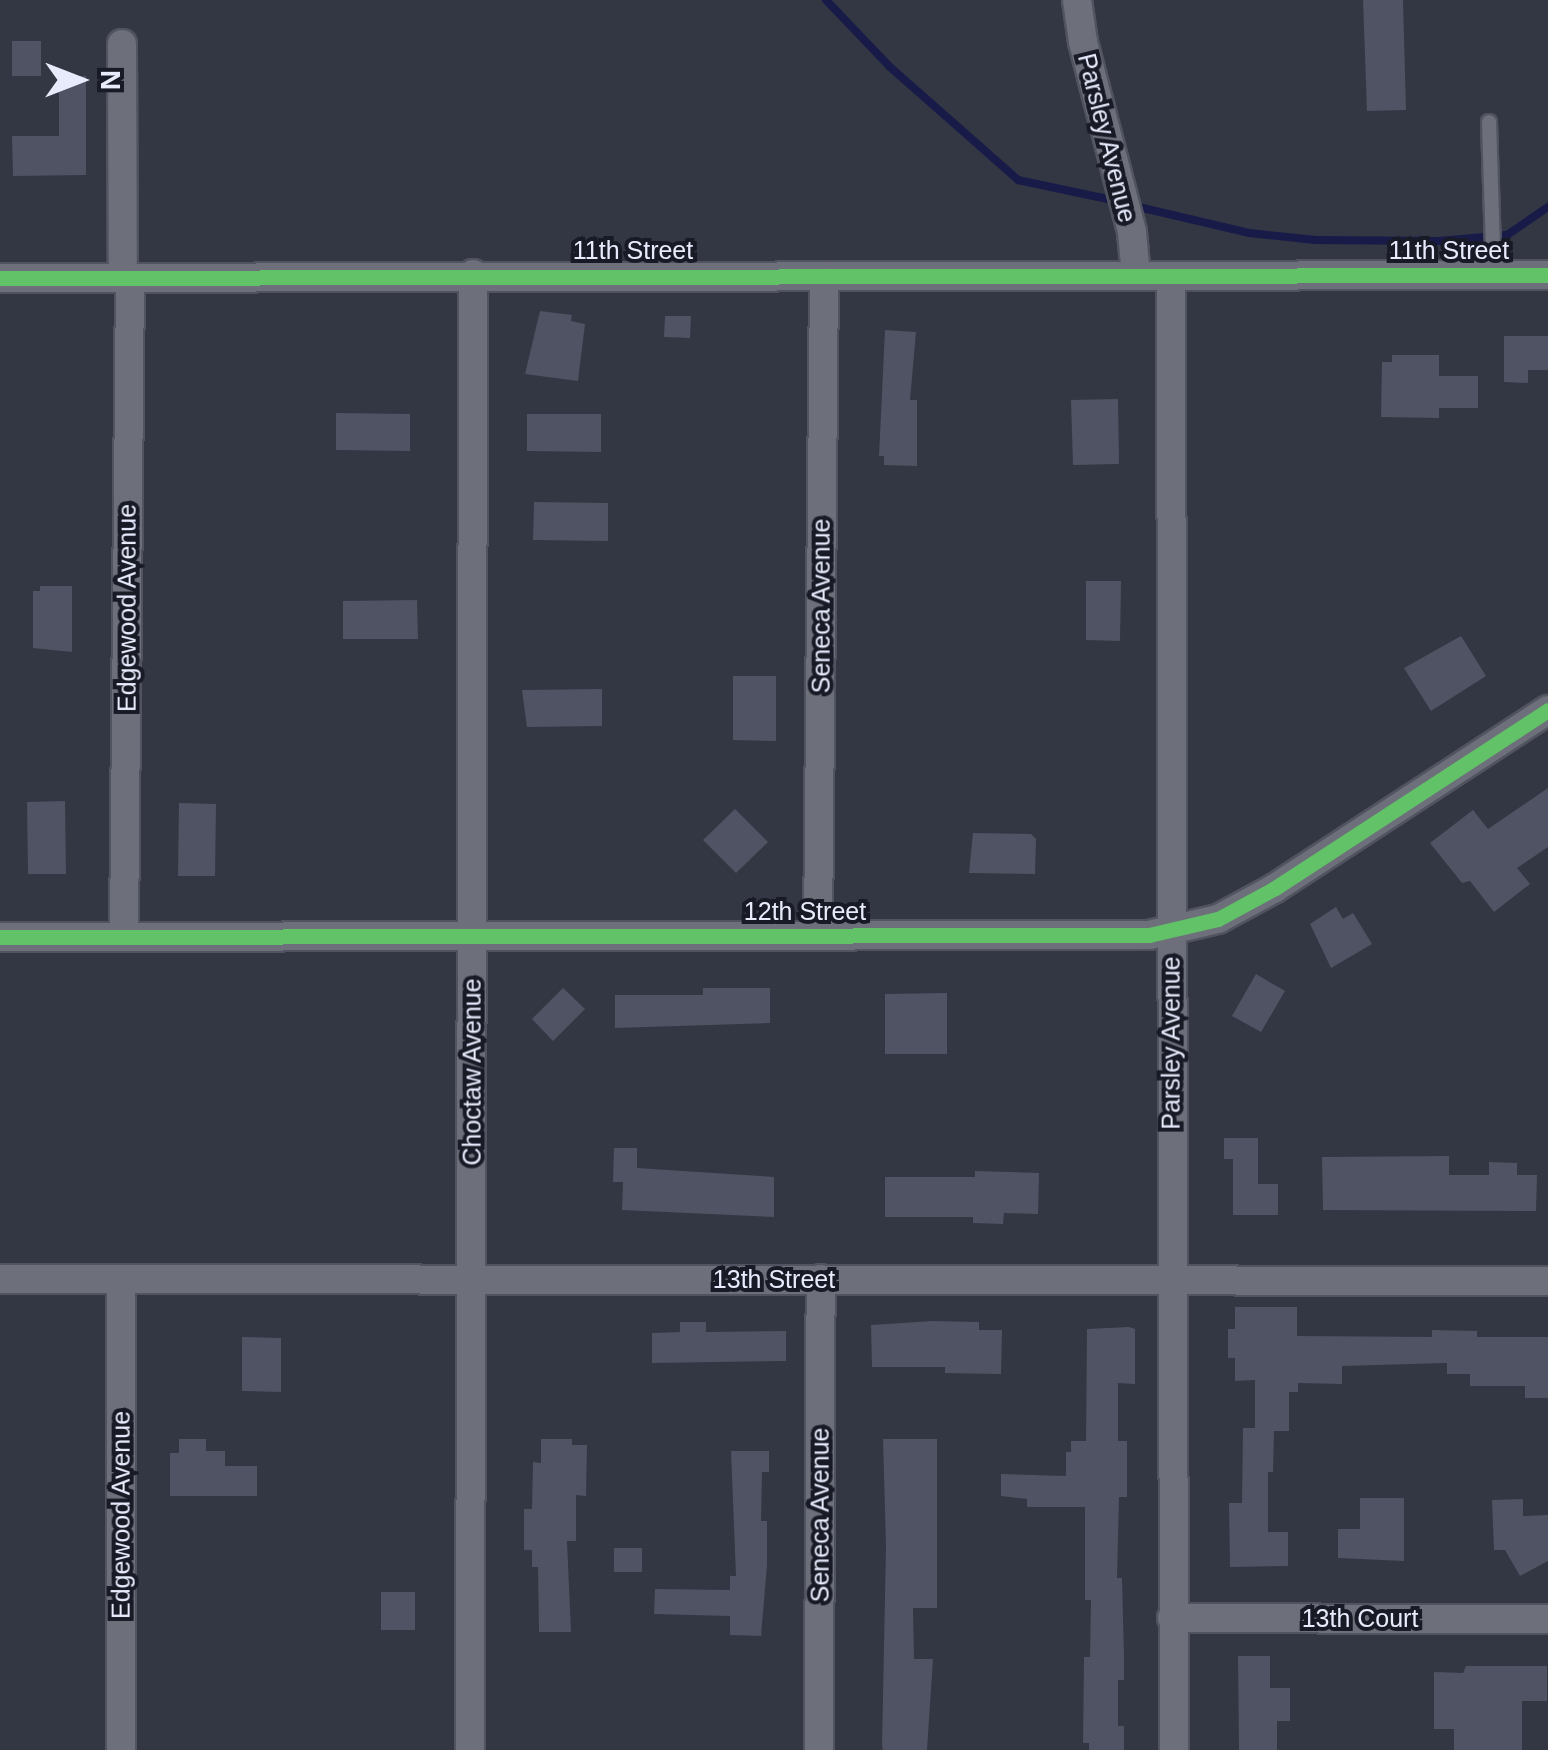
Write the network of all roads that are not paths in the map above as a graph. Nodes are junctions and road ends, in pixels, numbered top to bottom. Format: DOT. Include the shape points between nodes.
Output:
graph roads {
  1 [pos="1077,0"];
  2 [pos="122,44"];
  3 [pos="1489,122"];
  4 [pos="1494,262"];
  5 [pos="473,274"];
  6 [pos="1548,274"];
  7 [pos="824,276"];
  8 [pos="1136,276"];
  9 [pos="1171,276"];
  10 [pos="0,278"];
  11 [pos="126,278"];
  12 [pos="1548,710"];
  13 [pos="1171,932"];
  14 [pos="472,936"];
  15 [pos="818,936"];
  16 [pos="0,937"];
  17 [pos="124,937"];
  18 [pos="0,1279"];
  19 [pos="471,1279"];
  20 [pos="821,1279"];
  21 [pos="121,1280"];
  22 [pos="1172,1280"];
  23 [pos="1548,1281"];
  24 [pos="1172,1618"];
  25 [pos="1548,1618"];
  26 [pos="121,1750"];
  27 [pos="470,1750"];
  28 [pos="820,1750"];
  29 [pos="1174,1750"];
  1 -- 8 [label="street, Parsley Avenue" via="1132,232"];
  2 -- 11 [label="street, Edgewood Avenue"];
  3 -- 4 [label="lane"];
  4 -- 6 [label="street, 11th Street"];
  4 -- 9 [label="street, 11th Street"];
  5 -- 7 [label="street, 11th Street"];
  5 -- 11 [label="street, 11th Street"];
  5 -- 14 [label="street, Choctaw Avenue"];
  7 -- 8 [label="street, 11th Street"];
  7 -- 15 [label="street, Seneca Avenue"];
  8 -- 9 [label="street, 11th Street"];
  9 -- 13 [label="street, Parsley Avenue"];
  10 -- 11 [label="street, 11th Street"];
  11 -- 17 [label="street, Edgewood Avenue"];
  12 -- 13 [label="street, 12th Street" via="1275,888 1218,919"];
  13 -- 15 [label="street, 12th Street"];
  13 -- 22 [label="street, Parsley Avenue"];
  14 -- 15 [label="street, 12th Street"];
  14 -- 17 [label="street, 12th Street"];
  14 -- 19 [label="street, Choctaw Avenue"];
  16 -- 17 [label="street, 12th Street"];
  18 -- 21 [label="street, 13th Street"];
  19 -- 20 [label="street, 13th Street"];
  19 -- 21 [label="street, 13th Street"];
  19 -- 27 [label="street, Choctaw Avenue"];
  20 -- 22 [label="street, 13th Street"];
  20 -- 28 [label="street, Seneca Avenue"];
  21 -- 26 [label="street, Edgewood Avenue"];
  22 -- 23 [label="street, 13th Street"];
  22 -- 24 [label="street, Parsley Avenue"];
  24 -- 25 [label="street, 13th Court"];
  24 -- 29 [label="street, Parsley Avenue"];
}
